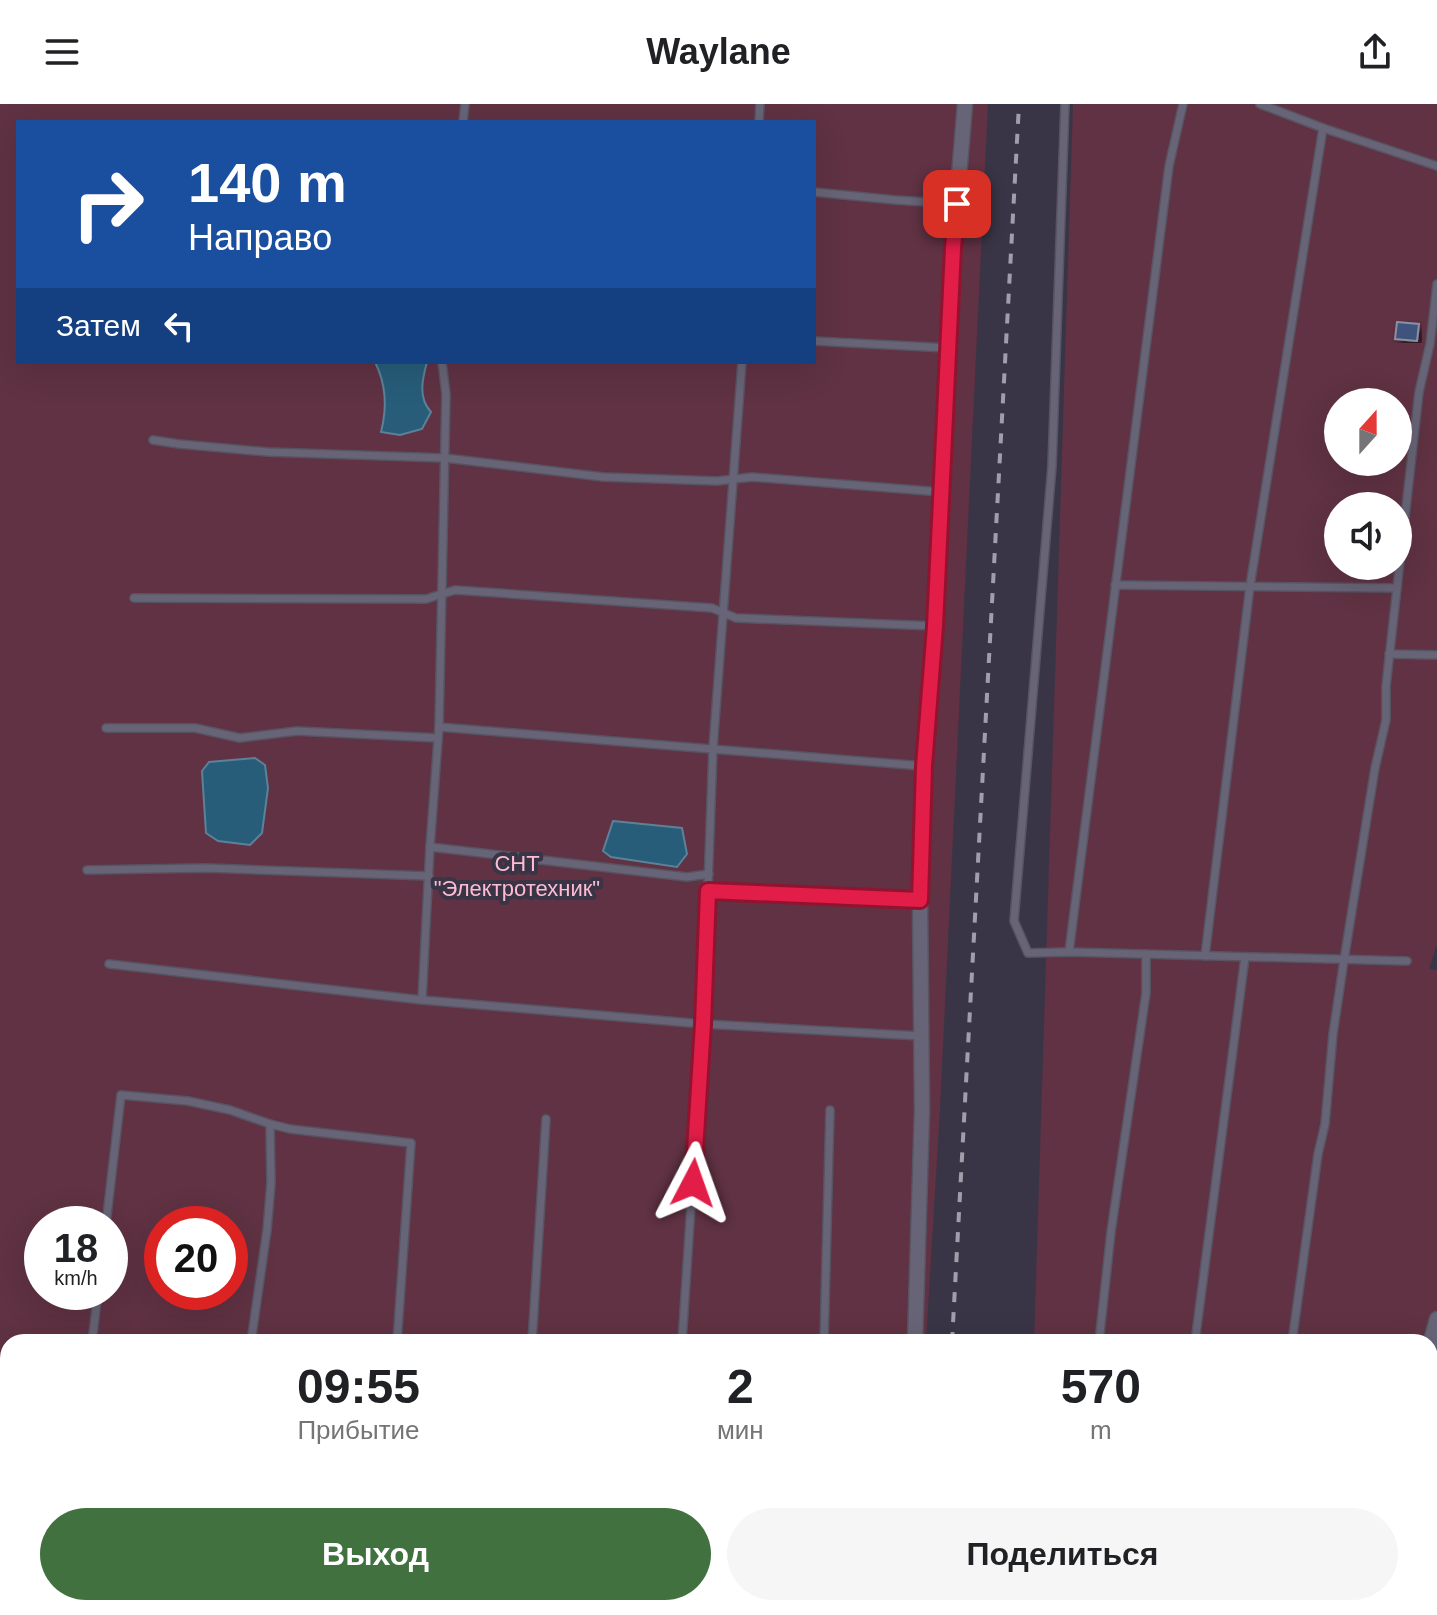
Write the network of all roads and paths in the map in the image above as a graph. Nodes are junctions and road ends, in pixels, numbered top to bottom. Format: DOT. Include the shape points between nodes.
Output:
graph roads {
  1 [pos="965,104"];
  2 [pos="1065,104"];
  3 [pos="1183,104"];
  4 [pos="1260,104"];
  5 [pos="1323,128"];
  6 [pos="1437,166"];
  7 [pos="816,192"];
  8 [pos="957,204"];
  9 [pos="1437,284"];
  10 [pos="816,341"];
  11 [pos="948,348"];
  12 [pos="442,364"];
  13 [pos="742,364"];
  14 [pos="153,440"];
  15 [pos="445,458"];
  16 [pos="733,479"];
  17 [pos="941,492"];
  18 [pos="1115,585"];
  19 [pos="1250,586"];
  20 [pos="1397,588"];
  21 [pos="442,594"];
  22 [pos="134,598"];
  23 [pos="723,613"];
  24 [pos="935,626"];
  25 [pos="1389,654"];
  26 [pos="1437,655"];
  27 [pos="439,727"];
  28 [pos="106,728"];
  29 [pos="438,738"];
  30 [pos="713,748"];
  31 [pos="924,766"];
  32 [pos="430,847"];
  33 [pos="87,870"];
  34 [pos="709,874"];
  35 [pos="429,876"];
  36 [pos="708,891"];
  37 [pos="920,900"];
  38 [pos="1069,952"];
  39 [pos="1146,954"];
  40 [pos="1205,956"];
  41 [pos="1245,957"];
  42 [pos="1344,960"];
  43 [pos="1407,961"];
  44 [pos="109,964"];
  45 [pos="422,1000"];
  46 [pos="703,1024"];
  47 [pos="923,1036"];
  48 [pos="830,1110"];
  49 [pos="546,1119"];
  50 [pos="270,1124"];
  51 [pos="108,1206"];
  52 [pos="96,1310"];
  53 [pos="93,1334"];
  54 [pos="252,1334"];
  55 [pos="398,1334"];
  56 [pos="533,1334"];
  57 [pos="683,1334"];
  58 [pos="824,1334"];
  59 [pos="915,1334"];
  60 [pos="1100,1334"];
  61 [pos="1196,1334"];
  62 [pos="1293,1334"];
  1 -- 8 [label="street"];
  2 -- 38 [label="lane" via="1052,466 1014,921 1028,953"];
  3 -- 18 [label="lane" via="1169,166"];
  4 -- 5 [label="lane"];
  5 -- 6 [label="lane"];
  5 -- 19 [label="lane"];
  7 -- 8 [label="lane"];
  8 -- 11 [label="street"];
  9 -- 20 [label="lane"];
  10 -- 11 [label="lane"];
  11 -- 17 [label="street"];
  12 -- 15 [label="lane"];
  13 -- 16 [label="lane"];
  14 -- 15 [label="lane" via="268,452"];
  15 -- 16 [label="lane" via="603,477"];
  15 -- 21 [label="lane"];
  16 -- 17 [label="lane"];
  16 -- 23 [label="lane"];
  17 -- 24 [label="street"];
  18 -- 19 [label="lane"];
  18 -- 38 [label="lane"];
  19 -- 20 [label="lane"];
  19 -- 40 [label="lane"];
  20 -- 25 [label="lane"];
  21 -- 22 [label="lane" via="426,599"];
  21 -- 23 [label="lane" via="486,592 712,608"];
  21 -- 27 [label="lane"];
  23 -- 24 [label="lane" via="736,618"];
  23 -- 30 [label="lane"];
  24 -- 31 [label="street"];
  25 -- 26 [label="lane"];
  25 -- 42 [label="lane" via="1386,720"];
  27 -- 29 [label="lane"];
  27 -- 30 [label="lane"];
  28 -- 29 [label="lane" via="195,728 240,738 297,731"];
  29 -- 32 [label="lane"];
  30 -- 31 [label="lane"];
  30 -- 34 [label="lane"];
  31 -- 37 [label="street"];
  32 -- 34 [label="lane" via="687,877"];
  32 -- 35 [label="lane"];
  33 -- 35 [label="lane" via="206,868"];
  34 -- 36 [label="lane"];
  35 -- 45 [label="lane"];
  36 -- 37 [label="lane"];
  36 -- 46 [label="lane"];
  37 -- 47 [label="street"];
  38 -- 39 [label="lane"];
  39 -- 40 [label="lane"];
  39 -- 60 [label="lane" via="1146,993"];
  40 -- 41 [label="lane"];
  41 -- 42 [label="lane"];
  41 -- 61 [label="lane"];
  42 -- 43 [label="lane"];
  42 -- 62 [label="lane"];
  44 -- 45 [label="lane"];
  45 -- 46 [label="lane"];
  46 -- 47 [label="lane"];
  46 -- 57 [label="lane"];
  47 -- 59 [label="street"];
  48 -- 58 [label="lane"];
  49 -- 56 [label="lane"];
  50 -- 51 [label="lane" via="188,1101 121,1095"];
  50 -- 54 [label="lane" via="271,1183"];
  50 -- 55 [label="lane" via="411,1143"];
  52 -- 53 [label="lane"];
}
